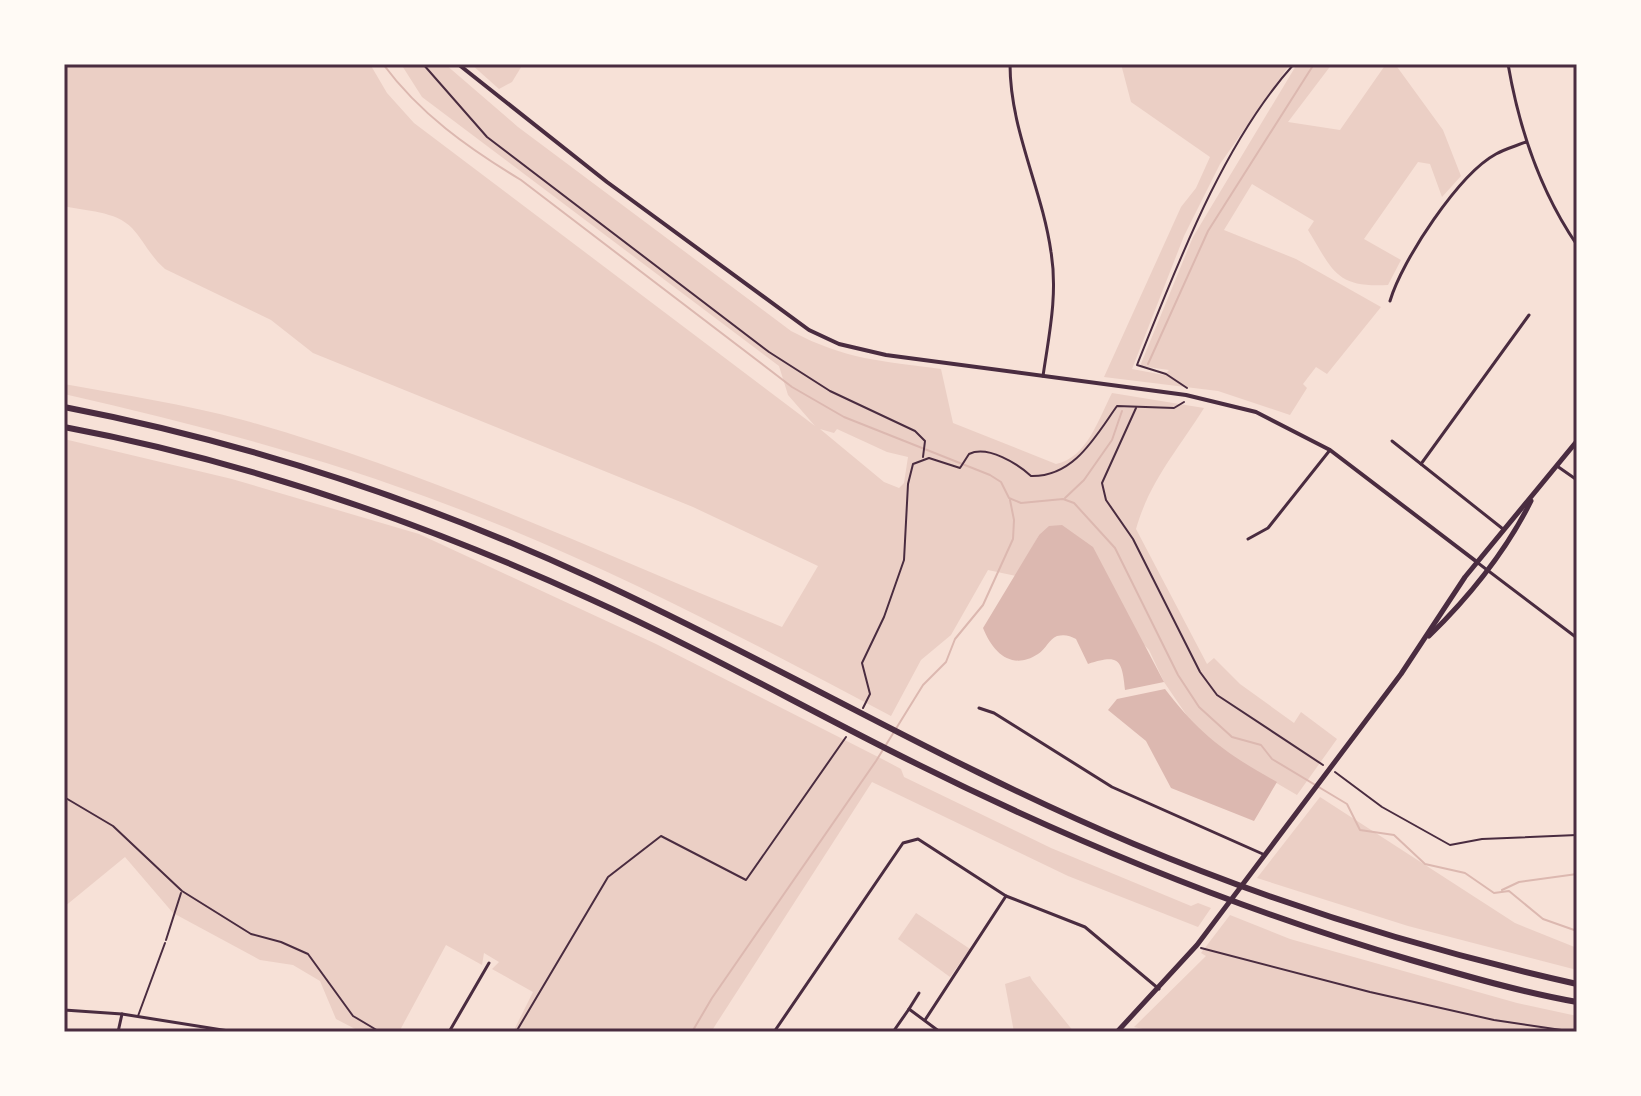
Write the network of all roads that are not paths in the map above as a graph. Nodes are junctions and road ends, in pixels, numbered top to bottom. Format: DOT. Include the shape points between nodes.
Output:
graph roads {
  1 [pos="458,64"];
  2 [pos="1010,64"];
  3 [pos="1508,64"];
  4 [pos="1526,142"];
  5 [pos="1577,245"];
  6 [pos="1390,301"];
  7 [pos="1529,315"];
  8 [pos="1043,376"];
  9 [pos="64,407"];
  10 [pos="64,427"];
  11 [pos="1392,441"];
  12 [pos="1577,441"];
  13 [pos="1330,450"];
  14 [pos="1421,464"];
  15 [pos="1557,466"];
  16 [pos="1577,480"];
  17 [pos="1533,497"];
  18 [pos="1503,529"];
  19 [pos="1248,539"];
  20 [pos="1477,563"];
  21 [pos="1487,570"];
  22 [pos="1577,638"];
  23 [pos="1424,641"];
  24 [pos="979,708"];
  25 [pos="1265,855"];
  26 [pos="1006,896"];
  27 [pos="1230,901"];
  28 [pos="165,943"];
  29 [pos="489,963"];
  30 [pos="1577,984"];
  31 [pos="1159,989"];
  32 [pos="919,993"];
  33 [pos="1577,1002"];
  34 [pos="909,1009"];
  35 [pos="64,1010"];
  36 [pos="122,1014"];
  37 [pos="138,1016"];
  38 [pos="925,1020"];
  39 [pos="455,1026"];
  40 [pos="118,1032"];
  41 [pos="235,1032"];
  42 [pos="449,1032"];
  43 [pos="458,1032"];
  44 [pos="774,1032"];
  45 [pos="893,1032"];
  46 [pos="940,1032"];
  47 [pos="1117,1032"];
  1 -- 8 [label="street" via="788,317 839,344"];
  2 -- 8 [label="street" via="1018,129 1053,265"];
  3 -- 4 [label="street"];
  4 -- 5 [label="street"];
  4 -- 6 [label="street" via="1495,154 1467,180 1428,228"];
  7 -- 14 [label="street"];
  8 -- 13 [label="street" via="1186,395 1256,412"];
  9 -- 30 [label="highway" via="214,440 436,512 591,578 1048,806 1227,881 1408,941"];
  10 -- 27 [label="highway" via="277,478 426,529 650,626 1060,832"];
  11 -- 14 [label="street"];
  12 -- 15 [label="main road"];
  13 -- 19 [label="street" via="1268,528"];
  13 -- 20 [label="street"];
  14 -- 18 [label="street"];
  15 -- 16 [label="street"];
  15 -- 17 [label="main road"];
  17 -- 18 [label="main road"];
  17 -- 21 [label="main road"];
  18 -- 20 [label="main road"];
  20 -- 21 [label="street"];
  20 -- 23 [label="main road"];
  21 -- 22 [label="street"];
  21 -- 23 [label="main road"];
  23 -- 25 [label="main road"];
  24 -- 25 [label="street" via="1112,787"];
  25 -- 27 [label="main road"];
  26 -- 31 [label="street" via="1085,927"];
  26 -- 38 [label="street"];
  26 -- 44 [label="street" via="918,839 908,839"];
  27 -- 31 [label="main road"];
  27 -- 33 [label="highway" via="1403,958"];
  28 -- 37 [label="lane"];
  29 -- 39 [label="street"];
  31 -- 47 [label="main road"];
  32 -- 34 [label="street"];
  34 -- 38 [label="street"];
  34 -- 45 [label="street"];
  35 -- 36 [label="street"];
  36 -- 37 [label="street"];
  36 -- 40 [label="street"];
  37 -- 41 [label="street"];
  38 -- 46 [label="street"];
  39 -- 42 [label="street"];
  39 -- 43 [label="street"];
}
